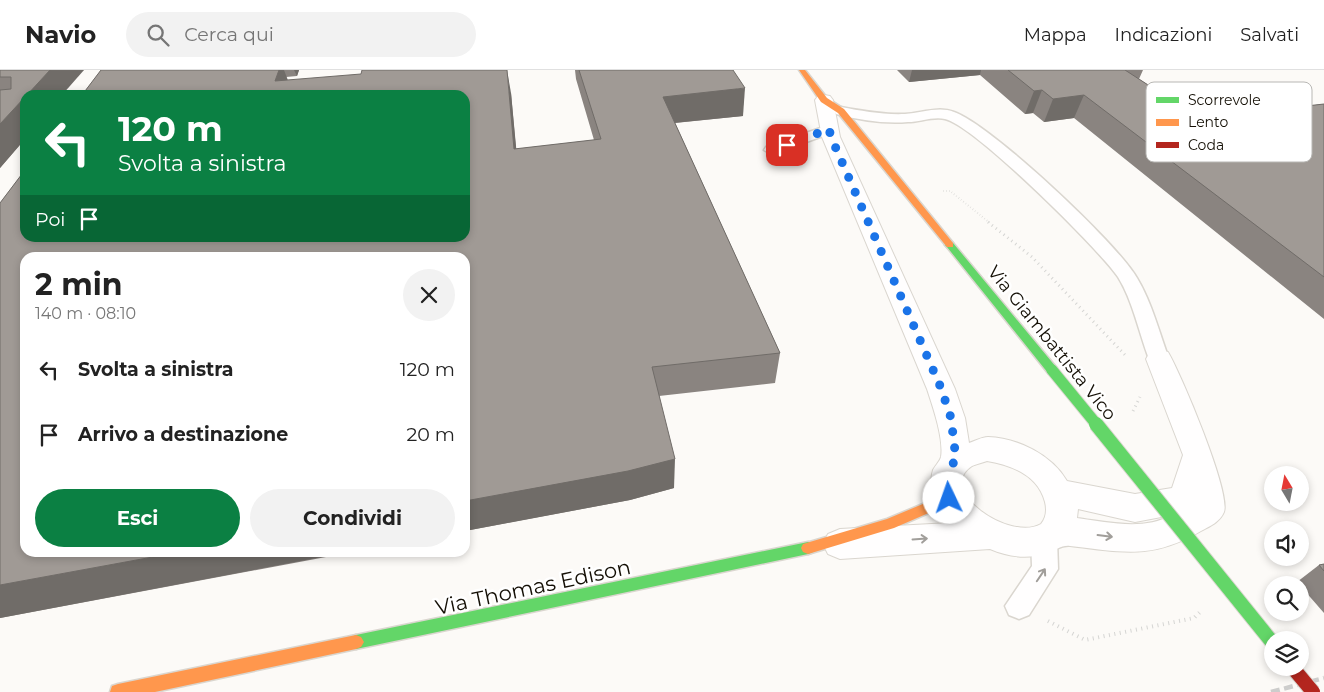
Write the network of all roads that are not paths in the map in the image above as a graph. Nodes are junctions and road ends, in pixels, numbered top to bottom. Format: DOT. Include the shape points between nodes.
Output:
graph roads {
  1 [pos="802,70"];
  2 [pos="832,113"];
  3 [pos="771,150"];
  4 [pos="1159,359"];
  5 [pos="1198,455"];
  6 [pos="956,459"];
  7 [pos="1058,492"];
  8 [pos="949,498"];
  9 [pos="1050,534"];
  10 [pos="989,536"];
  11 [pos="819,546"];
  12 [pos="1019,606"];
  13 [pos="1264,632"];
  14 [pos="1300,676"];
  15 [pos="118,692"];
  16 [pos="1313,692"];
  1 -- 2 [label="street, Via Giambattista Vico"];
  2 -- 3 [label="lane"];
  2 -- 4 [label="lane" via="908,118 949,115 965,122 1006,155 1111,256 1128,277"];
  2 -- 6 [label="street" via="831,137 941,388 951,418"];
  2 -- 13 [label="street, Via Giambattista Vico, bridge" via="1052,370"];
  4 -- 5 [label="street"];
  5 -- 7 [label="street" via="1185,499 1136,508"];
  9 -- 5 [label="street, one-way" via="1134,539 1169,533 1209,510"];
  6 -- 7 [label="street" via="969,452 986,449 1005,452 1041,470"];
  6 -- 8 [label="street" via="948,470"];
  7 -- 9 [label="street" via="1063,517"];
  8 -- 10 [label="street" via="972,526"];
  8 -- 11 [label="street, Via Thomas Edison" via="889,524"];
  9 -- 10 [label="street" via="1028,543"];
  12 -- 9 [label="lane, one-way" via="1045,569"];
  11 -- 10 [label="street, one-way"];
  11 -- 15 [label="street, Via Thomas Edison"];
  14 -- 16 [label="street, bridge"];
}
